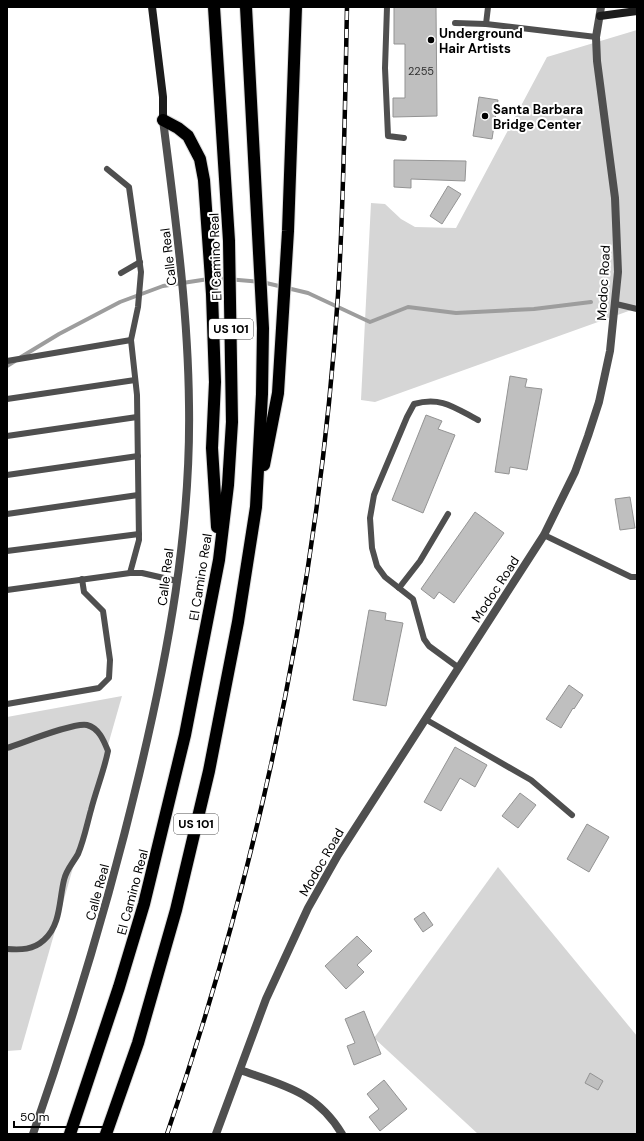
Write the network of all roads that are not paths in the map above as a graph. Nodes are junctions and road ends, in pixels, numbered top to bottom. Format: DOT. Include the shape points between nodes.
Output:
graph roads {
  1 [pos="152,7"];
  2 [pos="214,7"];
  3 [pos="246,7"];
  4 [pos="296,7"];
  5 [pos="386,7"];
  6 [pos="488,7"];
  7 [pos="601,7"];
  8 [pos="637,11"];
  9 [pos="600,16"];
  10 [pos="455,22"];
  11 [pos="486,24"];
  12 [pos="596,37"];
  13 [pos="163,120"];
  14 [pos="404,138"];
  15 [pos="107,169"];
  16 [pos="140,262"];
  17 [pos="121,273"];
  18 [pos="616,304"];
  19 [pos="637,309"];
  20 [pos="131,340"];
  21 [pos="7,361"];
  22 [pos="135,380"];
  23 [pos="7,399"];
  24 [pos="137,417"];
  25 [pos="478,420"];
  26 [pos="7,436"];
  27 [pos="138,456"];
  28 [pos="7,475"];
  29 [pos="138,495"];
  30 [pos="256,507"];
  31 [pos="7,514"];
  32 [pos="448,514"];
  33 [pos="138,534"];
  34 [pos="544,536"];
  35 [pos="7,551"];
  36 [pos="219,560"];
  37 [pos="130,573"];
  38 [pos="637,577"];
  39 [pos="82,579"];
  40 [pos="177,581"];
  41 [pos="399,588"];
  42 [pos="7,590"];
  43 [pos="458,668"];
  44 [pos="7,704"];
  45 [pos="425,719"];
  46 [pos="7,748"];
  47 [pos="572,815"];
  48 [pos="7,949"];
  49 [pos="240,1070"];
  50 [pos="32,1134"];
  51 [pos="70,1134"];
  52 [pos="106,1134"];
  53 [pos="216,1134"];
  54 [pos="342,1134"];
  1 -- 13 [label="main road, Calle Real" via="163,97"];
  2 -- 36 [label="highway, El Camino Real / US 101" via="229,241 232,422"];
  3 -- 30 [label="highway, US 101" via="263,328"];
  4 -- 30 [label="highway" via="288,231 278,393"];
  5 -- 14 [label="lane" via="384,68 388,136"];
  6 -- 11 [label="lane"];
  7 -- 9 [label="street, Modoc Road"];
  8 -- 9 [label="main road"];
  9 -- 12 [label="street, Modoc Road"];
  10 -- 11 [label="lane"];
  11 -- 12 [label="lane"];
  12 -- 18 [label="street, Modoc Road" via="615,198 618,272"];
  13 -- 36 [label="highway" via="188,136 200,159 204,180 212,301 212,448"];
  13 -- 40 [label="street, Calle Real" via="183,283 189,399 185,505"];
  15 -- 16 [label="lane" via="129,187"];
  16 -- 17 [label="lane"];
  16 -- 20 [label="lane" via="138,308"];
  18 -- 19 [label="lane"];
  18 -- 34 [label="street, Modoc Road" via="599,402 576,472"];
  20 -- 21 [label="lane"];
  20 -- 22 [label="lane"];
  22 -- 23 [label="lane"];
  22 -- 24 [label="lane"];
  24 -- 26 [label="lane"];
  24 -- 27 [label="lane"];
  25 -- 41 [label="lane" via="439,401 414,404 407,417 374,495 370,518 372,548 377,566"];
  27 -- 28 [label="lane"];
  27 -- 29 [label="lane"];
  29 -- 31 [label="lane"];
  29 -- 33 [label="lane"];
  30 -- 52 [label="highway, US 101" via="238,622 180,895 138,1043"];
  32 -- 41 [label="lane" via="420,561"];
  33 -- 35 [label="lane"];
  33 -- 37 [label="lane"];
  34 -- 38 [label="lane" via="631,577"];
  34 -- 43 [label="street, Modoc Road"];
  36 -- 51 [label="highway, El Camino Real / US 101" via="185,735 148,888 119,987"];
  37 -- 39 [label="lane"];
  37 -- 40 [label="lane" via="142,573"];
  39 -- 42 [label="lane"];
  39 -- 44 [label="lane" via="84,592 103,611 110,660 109,678 99,688"];
  40 -- 50 [label="street, Calle Real" via="157,700 124,837 74,1013"];
  41 -- 43 [label="lane" via="413,599 428,646"];
  43 -- 45 [label="street, Modoc Road"];
  45 -- 47 [label="lane" via="531,780"];
  45 -- 49 [label="street, Modoc Road" via="338,855 308,908 266,999"];
  46 -- 48 [label="lane" via="85,725 96,730 108,751 78,854 67,871 52,931 45,940 35,946 27,949"];
  49 -- 53 [label="street, Modoc Road"];
  49 -- 54 [label="street" via="300,1092 325,1111"];
}
